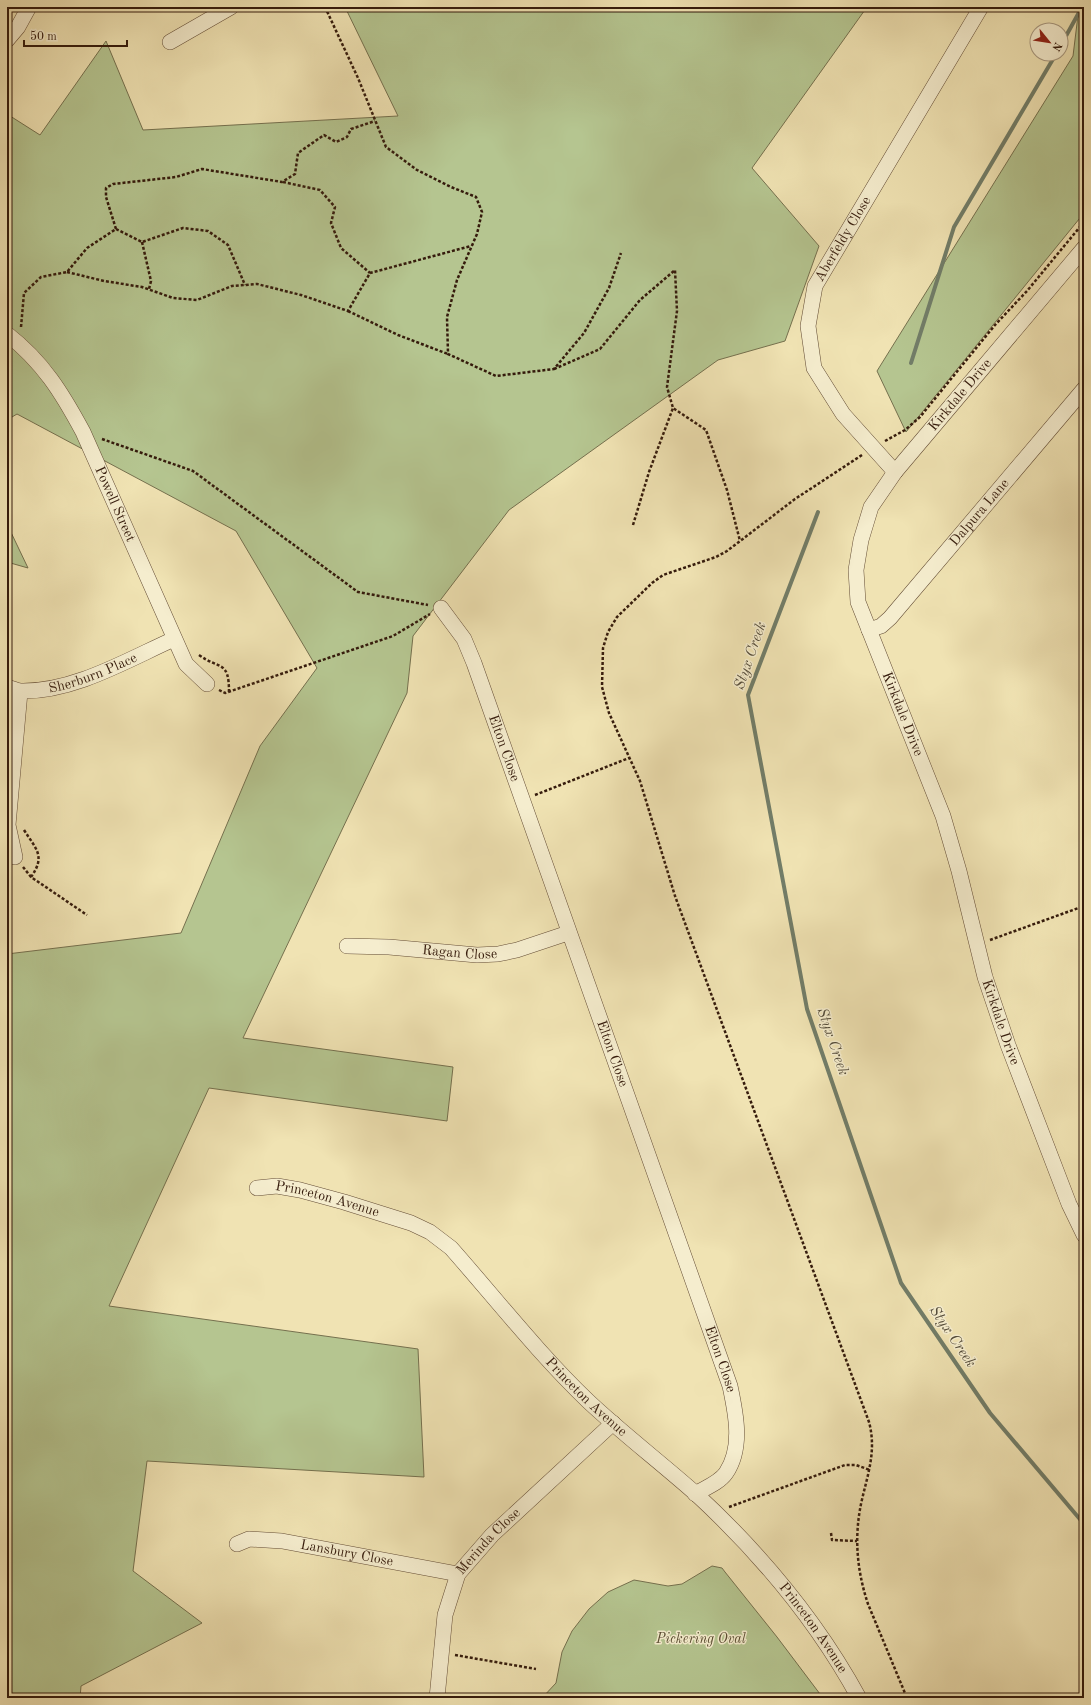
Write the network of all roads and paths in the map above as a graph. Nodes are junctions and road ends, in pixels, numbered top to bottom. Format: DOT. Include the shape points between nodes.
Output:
graph roads {
  1 [pos="29,7"];
  2 [pos="231,7"];
  3 [pos="325,7"];
  4 [pos="980,7"];
  5 [pos="207,13"];
  6 [pos="7,40"];
  7 [pos="170,42"];
  8 [pos="375,121"];
  9 [pos="282,182"];
  10 [pos="1084,222"];
  11 [pos="116,229"];
  12 [pos="142,242"];
  13 [pos="472,246"];
  14 [pos="1084,248"];
  15 [pos="621,254"];
  16 [pos="67,272"];
  17 [pos="370,273"];
  18 [pos="245,285"];
  19 [pos="149,289"];
  20 [pos="348,311"];
  21 [pos="12,338"];
  22 [pos="448,354"];
  23 [pos="554,369"];
  24 [pos="1084,389"];
  25 [pos="673,408"];
  26 [pos="83,432"];
  27 [pos="883,442"];
  28 [pos="864,454"];
  29 [pos="896,472"];
  30 [pos="633,525"];
  31 [pos="740,541"];
  32 [pos="441,608"];
  33 [pos="869,630"];
  34 [pos="174,639"];
  35 [pos="197,653"];
  36 [pos="207,684"];
  37 [pos="13,689"];
  38 [pos="229,692"];
  39 [pos="629,758"];
  40 [pos="532,796"];
  41 [pos="21,825"];
  42 [pos="15,857"];
  43 [pos="31,877"];
  44 [pos="1084,906"];
  45 [pos="86,915"];
  46 [pos="568,933"];
  47 [pos="977,945"];
  48 [pos="347,946"];
  49 [pos="257,1188"];
  50 [pos="1084,1235"];
  51 [pos="613,1423"];
  52 [pos="870,1470"];
  53 [pos="695,1494"];
  54 [pos="730,1507"];
  55 [pos="831,1533"];
  56 [pos="857,1541"];
  57 [pos="237,1544"];
  58 [pos="458,1574"];
  59 [pos="440,1652"];
  60 [pos="536,1669"];
  61 [pos="437,1698"];
  62 [pos="859,1698"];
  63 [pos="907,1698"];
  1 -- 6 [label="street"];
  2 -- 5 [label="street"];
  3 -- 8 [label="path"];
  4 -- 29 [label="street, Aberfeldy Close" via="815,286 808,326 814,368 843,414"];
  5 -- 7 [label="street"];
  8 -- 9 [label="path" via="351,129 347,137 336,142 324,135 298,152 295,174"];
  8 -- 13 [label="path" via="386,147 417,170 476,196 482,212"];
  9 -- 11 [label="path" via="202,169 176,177 113,184 106,188 106,197"];
  9 -- 17 [label="path" via="320,190 335,207 331,223 341,248"];
  10 -- 27 [label="path" via="920,417 905,430"];
  11 -- 12 [label="path"];
  11 -- 16 [label="path" via="87,248"];
  12 -- 18 [label="path" via="183,228 208,231 228,245"];
  12 -- 19 [label="path" via="151,280"];
  13 -- 17 [label="path"];
  13 -- 22 [label="path" via="456,280 447,317"];
  14 -- 29 [label="street, Kirkdale Drive"];
  15 -- 23 [label="path" via="610,288 584,333"];
  16 -- 19 [label="path"];
  16 -- 21 [label="path" via="41,277 24,293 20,335"];
  17 -- 20 [label="path"];
  18 -- 19 [label="path" via="232,286 197,300 173,298"];
  18 -- 20 [label="path" via="257,284 301,295"];
  20 -- 22 [label="path" via="398,335"];
  21 -- 26 [label="street, Powell Street" via="47,373"];
  22 -- 23 [label="path" via="496,376"];
  23 -- 25 [label="path" via="600,349 640,300 675,270 677,310 667,387"];
  24 -- 33 [label="street, Dalpura Lane" via="890,618 881,626"];
  25 -- 30 [label="path" via="649,472"];
  25 -- 31 [label="path" via="706,430 727,490"];
  26 -- 32 [label="path" via="193,471 358,592"];
  26 -- 34 [label="street, Powell Street"];
  28 -- 31 [label="path" via="795,499"];
  29 -- 33 [label="street, Kirkdale Drive" via="872,507 861,540 857,563 858,602"];
  31 -- 39 [label="path" via="720,556 659,577 617,617 608,632 602,654 602,687 609,713"];
  32 -- 38 [label="path" via="393,636"];
  32 -- 46 [label="street, Elton Close" via="469,651"];
  33 -- 47 [label="street, Kirkdale Drive" via="943,816"];
  34 -- 36 [label="street, Powell Street" via="186,664"];
  34 -- 37 [label="street, Sherburn Place" via="82,680 50,689"];
  35 -- 38 [label="path" via="224,668 229,677"];
  36 -- 38 [label="path" via="225,693"];
  37 -- 42 [label="street" via="8,825"];
  39 -- 40 [label="path"];
  39 -- 52 [label="path" via="644,793 675,896 869,1422 873,1448"];
  41 -- 43 [label="path" via="40,856"];
  42 -- 43 [label="path"];
  43 -- 45 [label="path"];
  44 -- 47 [label="path"];
  46 -- 48 [label="street, Ragan Close" via="498,954 477,955"];
  46 -- 53 [label="street, Elton Close" via="730,1386 737,1435 732,1461 725,1474 715,1483"];
  47 -- 50 [label="street, Kirkdale Drive" via="1008,1045 1069,1204"];
  49 -- 51 [label="street, Princeton Avenue" via="277,1186 300,1190 411,1223 430,1232 452,1248 566,1378"];
  51 -- 53 [label="street, Princeton Avenue"];
  51 -- 58 [label="street, Merinda Close" via="492,1535"];
  52 -- 54 [label="path" via="856,1465 845,1465"];
  52 -- 56 [label="path" via="861,1505"];
  53 -- 62 [label="street, Princeton Avenue" via="764,1564 803,1611"];
  55 -- 56 [label="path" via="832,1540"];
  56 -- 63 [label="path" via="863,1591"];
  57 -- 58 [label="street, Lansbury Close" via="250,1539 282,1541"];
  58 -- 59 [label="street, Merinda Close" via="445,1615"];
  59 -- 60 [label="path"];
  59 -- 61 [label="street, Merinda Close"];
}
